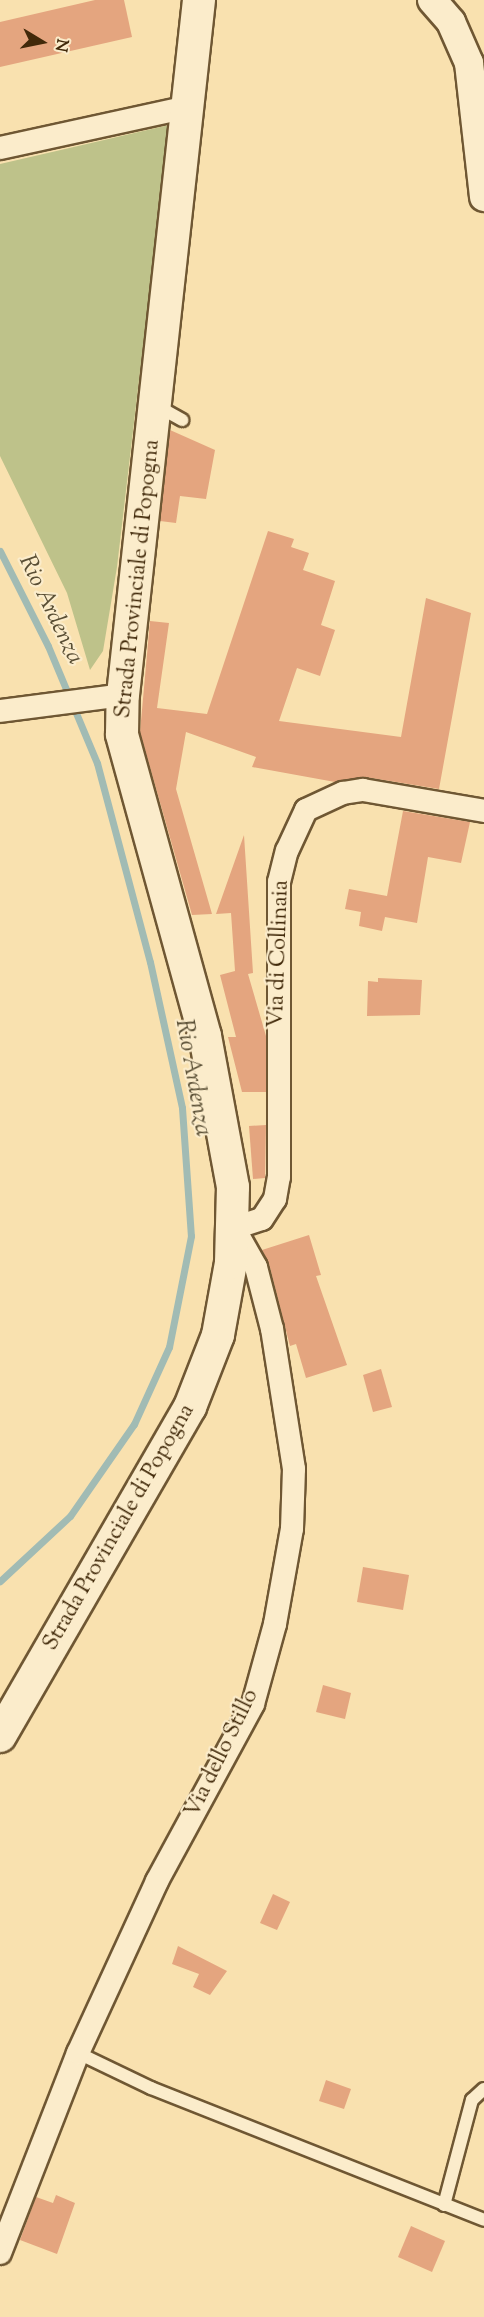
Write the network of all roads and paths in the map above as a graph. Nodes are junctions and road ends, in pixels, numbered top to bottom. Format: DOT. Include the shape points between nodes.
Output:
graph roads {
  1 [pos="216,0"];
  2 [pos="432,0"];
  3 [pos="198,13"];
  4 [pos="188,106"];
  5 [pos="0,148"];
  6 [pos="484,197"];
  7 [pos="123,695"];
  8 [pos="0,711"];
  9 [pos="484,812"];
  10 [pos="234,1228"];
  11 [pos="0,1736"];
  12 [pos="78,2054"];
  13 [pos="484,2089"];
  14 [pos="444,2205"];
  15 [pos="484,2220"];
  16 [pos="0,2253"];
  1 -- 3 [label="street"];
  2 -- 6 [label="street" via="451,22 470,63"];
  3 -- 4 [label="main road, Strada Provinciale di Popogna"];
  4 -- 5 [label="street"];
  4 -- 7 [label="main road, Strada Provinciale di Popogna" via="170,413"];
  7 -- 8 [label="street"];
  7 -- 10 [label="main road, Strada Provinciale di Popogna" via="122,734 205,1036 234,1187"];
  9 -- 10 [label="street, Via di Collinaia" via="363,790 317,802 297,822 279,882 279,1177 275,1200 262,1219"];
  10 -- 11 [label="main road, Strada Provinciale di Popogna" via="221,1323 190,1407"];
  10 -- 12 [label="street, Via dello Stillo" via="256,1267 272,1329 294,1469 292,1529 275,1624 252,1704 157,1881"];
  12 -- 14 [label="lane" via="151,2088"];
  12 -- 16 [label="street, Via dello Stillo"];
  13 -- 14 [label="lane" via="472,2100"];
  14 -- 15 [label="lane"];
}
